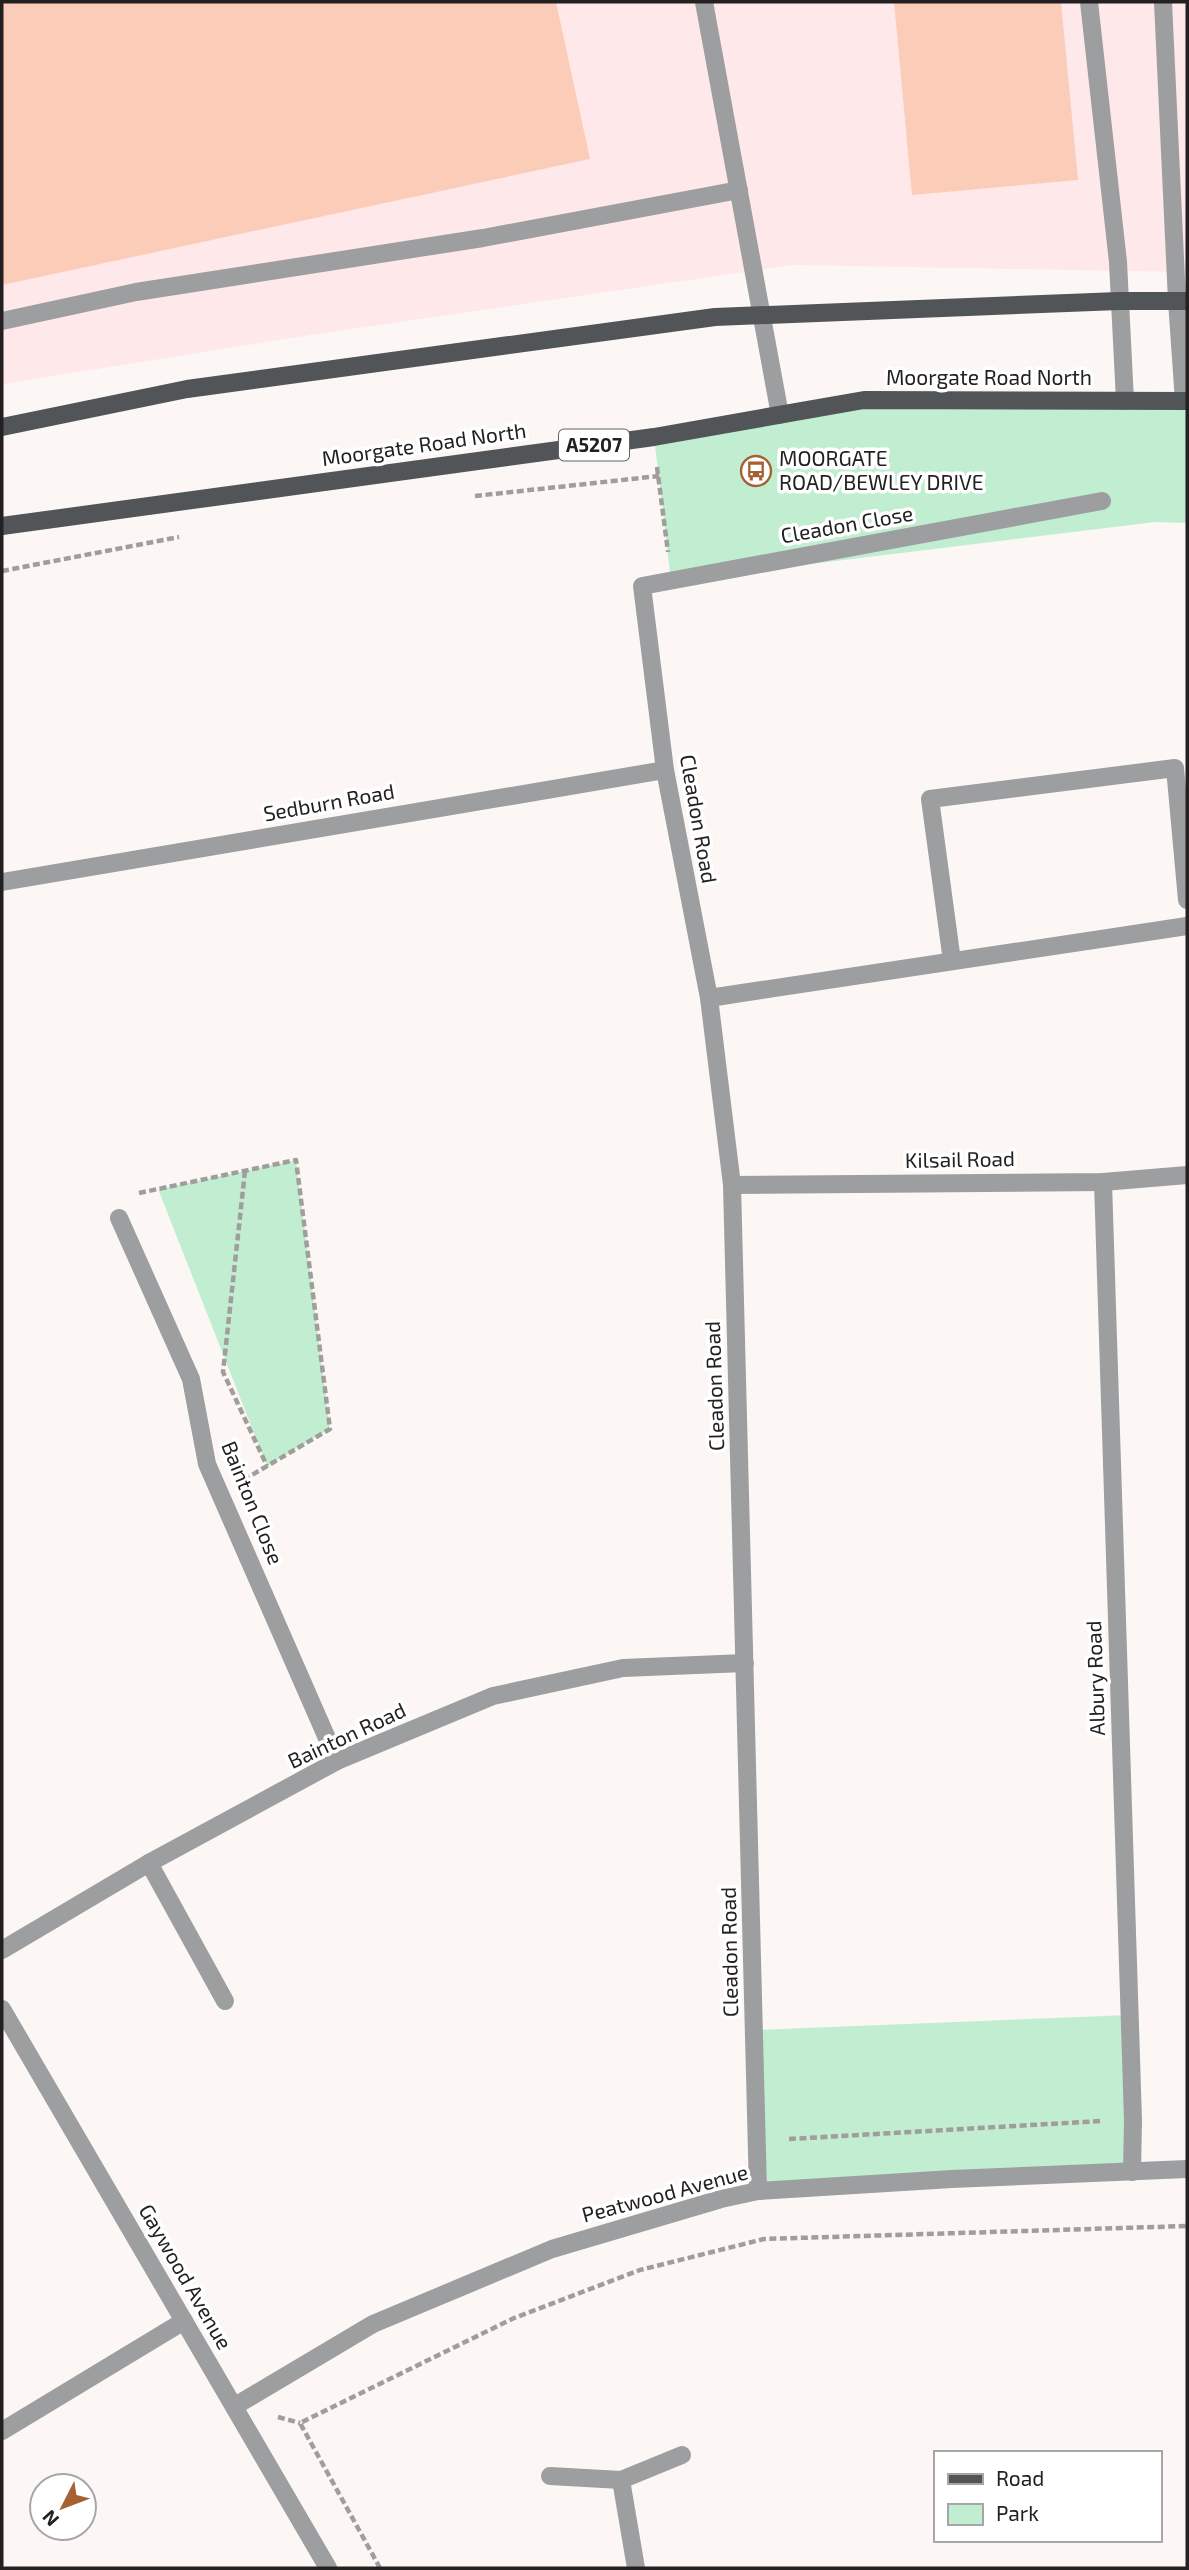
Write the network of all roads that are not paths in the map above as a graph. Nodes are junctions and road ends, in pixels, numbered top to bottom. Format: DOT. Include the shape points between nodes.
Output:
graph roads {
  1 [pos="704,2"];
  2 [pos="1089,2"];
  3 [pos="1163,2"];
  4 [pos="739,190"];
  5 [pos="1119,301"];
  6 [pos="1182,301"];
  7 [pos="762,315"];
  8 [pos="2,321"];
  9 [pos="1125,401"];
  10 [pos="1186,401"];
  11 [pos="780,415"];
  12 [pos="2,427"];
  13 [pos="1102,501"];
  14 [pos="2,526"];
  15 [pos="642,586"];
  16 [pos="664,770"];
  17 [pos="2,882"];
  18 [pos="1187,900"];
  19 [pos="1187,926"];
  20 [pos="952,961"];
  21 [pos="709,998"];
  22 [pos="1187,1175"];
  23 [pos="1104,1182"];
  24 [pos="732,1185"];
  25 [pos="119,1218"];
  26 [pos="745,1663"];
  27 [pos="338,1761"];
  28 [pos="149,1863"];
  29 [pos="2,1950"];
  30 [pos="225,2001"];
  31 [pos="2,2009"];
  32 [pos="1187,2169"];
  33 [pos="1132,2172"];
  34 [pos="758,2191"];
  35 [pos="184,2321"];
  36 [pos="235,2406"];
  37 [pos="2,2431"];
  38 [pos="682,2455"];
  39 [pos="550,2476"];
  40 [pos="621,2480"];
  41 [pos="328,2568"];
  42 [pos="636,2568"];
  1 -- 4 [label="street"];
  2 -- 5 [label="street"];
  3 -- 6 [label="street"];
  4 -- 7 [label="street"];
  4 -- 8 [label="street" via="483,238 136,292"];
  5 -- 6 [label="main road"];
  5 -- 7 [label="main road"];
  5 -- 9 [label="street"];
  6 -- 10 [label="street"];
  7 -- 11 [label="street"];
  7 -- 12 [label="main road" via="715,317 187,389"];
  9 -- 10 [label="main road, Moorgate Road North / A5207"];
  9 -- 11 [label="main road, Moorgate Road North / A5207" via="864,400"];
  11 -- 14 [label="main road, Moorgate Road North / A5207"];
  13 -- 15 [label="street, Cleadon Close"];
  15 -- 16 [label="street, Cleadon Road"];
  16 -- 17 [label="street, Sedburn Road"];
  16 -- 21 [label="street, Cleadon Road"];
  18 -- 20 [label="street" via="1175,768 930,799"];
  19 -- 20 [label="street"];
  20 -- 21 [label="street"];
  21 -- 24 [label="street, Cleadon Road"];
  22 -- 23 [label="street, Kilsail Road"];
  23 -- 24 [label="street, Kilsail Road"];
  23 -- 33 [label="street, Albury Road"];
  24 -- 26 [label="street, Cleadon Road"];
  25 -- 27 [label="street, Bainton Close" via="191,1378 207,1464"];
  26 -- 27 [label="street, Bainton Road" via="623,1668 494,1696"];
  26 -- 34 [label="street, Cleadon Road"];
  27 -- 28 [label="street, Bainton Road"];
  28 -- 29 [label="street, Bainton Road"];
  28 -- 30 [label="street"];
  31 -- 35 [label="street, Gaywood Avenue"];
  32 -- 33 [label="street, Peatwood Avenue"];
  33 -- 34 [label="street, Peatwood Avenue"];
  34 -- 36 [label="street, Peatwood Avenue" via="552,2249 373,2324"];
  35 -- 36 [label="street, Gaywood Avenue"];
  35 -- 37 [label="street"];
  36 -- 41 [label="street, Gaywood Avenue"];
  38 -- 40 [label="street"];
  39 -- 40 [label="street"];
  40 -- 42 [label="street"];
}
